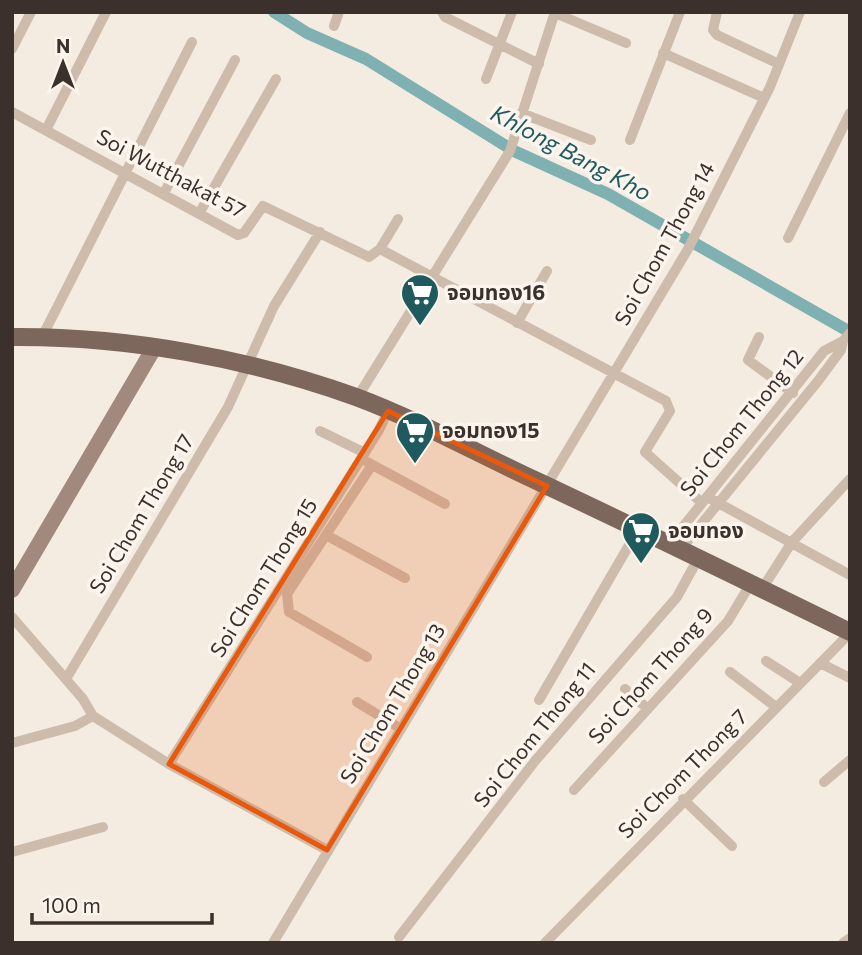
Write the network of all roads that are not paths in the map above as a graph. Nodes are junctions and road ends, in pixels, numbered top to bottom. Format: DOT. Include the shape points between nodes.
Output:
graph roads {
  1 [pos="31,12"];
  2 [pos="106,12"];
  3 [pos="339,12"];
  4 [pos="442,12"];
  5 [pos="512,12"];
  6 [pos="680,12"];
  7 [pos="718,12"];
  8 [pos="800,12"];
  9 [pos="555,13"];
  10 [pos="334,26"];
  11 [pos="192,42"];
  12 [pos="626,43"];
  13 [pos="499,44"];
  14 [pos="12,49"];
  15 [pos="663,53"];
  16 [pos="234,60"];
  17 [pos="539,64"];
  18 [pos="779,64"];
  19 [pos="276,79"];
  20 [pos="486,79"];
  21 [pos="764,98"];
  22 [pos="12,112"];
  23 [pos="521,113"];
  24 [pos="850,113"];
  25 [pos="46,130"];
  26 [pos="591,139"];
  27 [pos="630,140"];
  28 [pos="125,172"];
  29 [pos="164,193"];
  30 [pos="200,212"];
  31 [pos="398,219"];
  32 [pos="320,232"];
  33 [pos="788,238"];
  34 [pos="380,249"];
  35 [pos="547,271"];
  36 [pos="431,276"];
  37 [pos="517,323"];
  38 [pos="847,336"];
  39 [pos="12,337"];
  40 [pos="42,337"];
  41 [pos="759,337"];
  42 [pos="154,348"];
  43 [pos="245,365"];
  44 [pos="614,375"];
  45 [pos="793,393"];
  46 [pos="357,398"];
  47 [pos="388,411"];
  48 [pos="320,431"];
  49 [pos="363,456"];
  50 [pos="372,464"];
  51 [pos="850,479"];
  52 [pos="547,486"];
  53 [pos="709,501"];
  54 [pos="445,505"];
  55 [pos="639,528"];
  56 [pos="326,535"];
  57 [pos="792,542"];
  58 [pos="676,546"];
  59 [pos="699,557"];
  60 [pos="850,575"];
  61 [pos="405,578"];
  62 [pos="757,586"];
  63 [pos="12,590"];
  64 [pos="12,617"];
  65 [pos="850,632"];
  66 [pos="367,657"];
  67 [pos="766,661"];
  68 [pos="820,663"];
  69 [pos="730,672"];
  70 [pos="850,678"];
  71 [pos="65,679"];
  72 [pos="800,683"];
  73 [pos="625,689"];
  74 [pos="539,700"];
  75 [pos="357,702"];
  76 [pos="776,707"];
  77 [pos="648,709"];
  78 [pos="93,716"];
  79 [pos="401,729"];
  80 [pos="12,743"];
  81 [pos="850,760"];
  82 [pos="169,764"];
  83 [pos="824,782"];
  84 [pos="574,790"];
  85 [pos="683,799"];
  86 [pos="103,828"];
  87 [pos="732,846"];
  88 [pos="327,850"];
  89 [pos="12,852"];
  90 [pos="399,937"];
  91 [pos="850,939"];
  92 [pos="273,943"];
  93 [pos="545,943"];
  94 [pos="843,943"];
  1 -- 14 [label="street"];
  2 -- 25 [label="street"];
  3 -- 10 [label="street"];
  4 -- 13 [label="street"];
  5 -- 13 [label="street"];
  6 -- 15 [label="street"];
  7 -- 18 [label="street" via="714,22 717,35"];
  8 -- 18 [label="street, Soi Chom Thong 14"];
  9 -- 12 [label="street"];
  9 -- 17 [label="street"];
  11 -- 28 [label="street"];
  13 -- 17 [label="street"];
  13 -- 20 [label="street"];
  15 -- 21 [label="street"];
  15 -- 27 [label="street"];
  16 -- 29 [label="street"];
  17 -- 23 [label="street"];
  18 -- 21 [label="street, Soi Chom Thong 14"];
  19 -- 30 [label="street"];
  21 -- 44 [label="street, Soi Chom Thong 14" via="688,250"];
  22 -- 25 [label="street, Soi Wutthakat 57"];
  23 -- 26 [label="street"];
  23 -- 36 [label="street" via="510,151"];
  24 -- 33 [label="street"];
  25 -- 28 [label="street, Soi Wutthakat 57"];
  28 -- 29 [label="street, Soi Wutthakat 57"];
  28 -- 40 [label="street"];
  29 -- 30 [label="street, Soi Wutthakat 57"];
  30 -- 32 [label="street, Soi Wutthakat 57" via="238,234 244,233 263,206"];
  31 -- 34 [label="street"];
  32 -- 34 [label="street, Soi Wutthakat 57" via="369,257"];
  32 -- 43 [label="street, Soi Chom Thong 17"];
  34 -- 36 [label="street"];
  35 -- 37 [label="street"];
  36 -- 37 [label="street"];
  36 -- 46 [label="street"];
  37 -- 44 [label="street"];
  38 -- 45 [label="street, Soi Chom Thong 12" via="824,351"];
  38 -- 53 [label="street" via="818,381"];
  39 -- 40 [label="main road"];
  40 -- 42 [label="main road"];
  41 -- 45 [label="street" via="748,360"];
  42 -- 43 [label="main road"];
  42 -- 63 [label="street"];
  43 -- 46 [label="main road"];
  43 -- 71 [label="street, Soi Chom Thong 17" via="228,407"];
  44 -- 52 [label="street, Soi Chom Thong 14"];
  44 -- 53 [label="street" via="670,405 645,452"];
  45 -- 53 [label="street, Soi Chom Thong 12"];
  46 -- 47 [label="main road"];
  47 -- 49 [label="street, Soi Chom Thong 15"];
  47 -- 52 [label="main road"];
  48 -- 49 [label="street"];
  49 -- 50 [label="street"];
  49 -- 82 [label="street, Soi Chom Thong 15"];
  50 -- 54 [label="street"];
  50 -- 56 [label="street"];
  51 -- 57 [label="street, Soi Chom Thong 9"];
  52 -- 55 [label="main road"];
  52 -- 79 [label="street, Soi Chom Thong 13"];
  53 -- 57 [label="street"];
  53 -- 58 [label="street, Soi Chom Thong 12"];
  55 -- 58 [label="main road"];
  55 -- 74 [label="street"];
  56 -- 61 [label="street"];
  56 -- 66 [label="street" via="287,594 286,607"];
  57 -- 60 [label="street"];
  57 -- 62 [label="street, Soi Chom Thong 9"];
  58 -- 59 [label="main road"];
  59 -- 62 [label="main road"];
  59 -- 90 [label="street, Soi Chom Thong 11" via="677,597 535,761"];
  62 -- 65 [label="main road"];
  62 -- 77 [label="street, Soi Chom Thong 9"];
  64 -- 71 [label="street"];
  65 -- 68 [label="street, Soi Chom Thong 7"];
  67 -- 72 [label="street"];
  68 -- 70 [label="street"];
  68 -- 72 [label="street, Soi Chom Thong 7"];
  69 -- 76 [label="street"];
  71 -- 78 [label="street"];
  72 -- 76 [label="street, Soi Chom Thong 7"];
  73 -- 77 [label="street"];
  75 -- 79 [label="street"];
  76 -- 85 [label="street, Soi Chom Thong 7"];
  77 -- 84 [label="street, Soi Chom Thong 9"];
  78 -- 80 [label="street" via="75,726"];
  78 -- 82 [label="street"];
  79 -- 88 [label="street, Soi Chom Thong 13"];
  81 -- 83 [label="street"];
  82 -- 88 [label="street"];
  85 -- 87 [label="street"];
  85 -- 93 [label="street, Soi Chom Thong 7"];
  86 -- 89 [label="street"];
  88 -- 92 [label="street, Soi Chom Thong 13"];
  91 -- 94 [label="street"];
}
